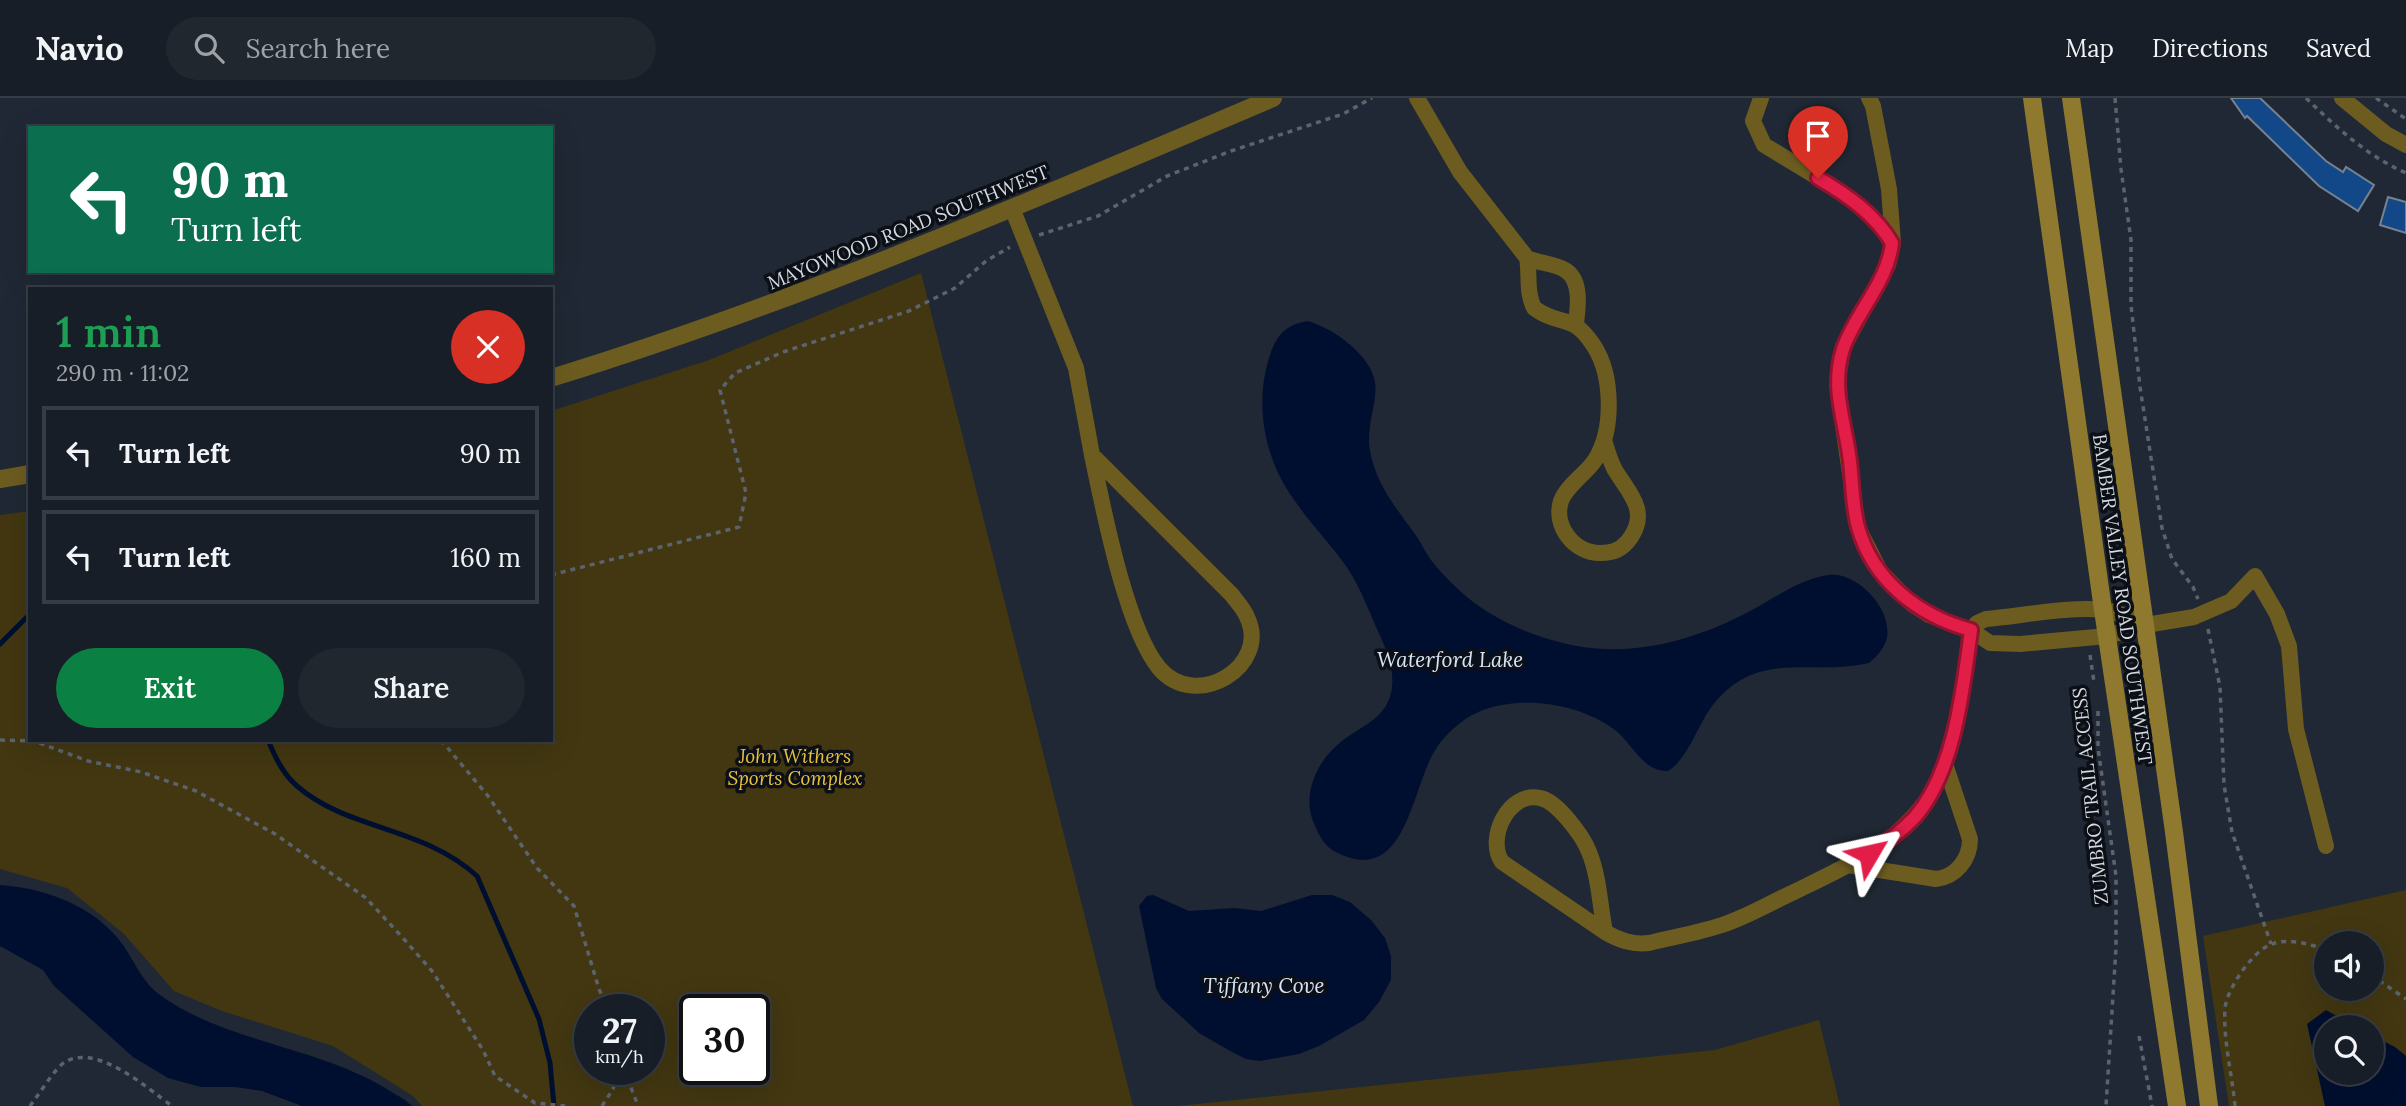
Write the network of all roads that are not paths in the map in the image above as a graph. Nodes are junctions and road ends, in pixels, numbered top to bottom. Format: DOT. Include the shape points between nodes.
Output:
graph roads {
  1 [pos="1273,98"];
  2 [pos="1418,98"];
  3 [pos="1761,98"];
  4 [pos="1869,98"];
  5 [pos="2032,98"];
  6 [pos="2071,98"];
  7 [pos="2342,98"];
  8 [pos="2406,145"];
  9 [pos="1012,208"];
  10 [pos="1892,243"];
  11 [pos="1527,258"];
  12 [pos="1576,323"];
  13 [pos="553,377"];
  14 [pos="1604,440"];
  15 [pos="1092,454"];
  16 [pos="28,474"];
  17 [pos="0,479"];
  18 [pos="2103,610"];
  19 [pos="2146,625"];
  20 [pos="1971,630"];
  21 [pos="2107,636"];
  22 [pos="1945,764"];
  23 [pos="2326,846"];
  24 [pos="1848,866"];
  25 [pos="1605,932"];
  26 [pos="2177,1106"];
  27 [pos="2209,1106"];
  1 -- 9 [label="street, MAYOWOOD ROAD SOUTHWEST"];
  2 -- 11 [label="street" via="1460,172"];
  3 -- 10 [label="street" via="1753,121 1764,145 1840,191 1885,230"];
  4 -- 10 [label="street" via="1889,189"];
  5 -- 18 [label="main road, BAMBER VALLEY ROAD SOUTHWEST"];
  6 -- 19 [label="main road, BAMBER VALLEY ROAD SOUTHWEST"];
  7 -- 8 [label="street"];
  9 -- 13 [label="street, MAYOWOOD ROAD SOUTHWEST" via="766,307"];
  9 -- 15 [label="street" via="1081,382"];
  10 -- 20 [label="street" via="1888,265 1851,331 1838,368 1838,400 1857,520 1871,556 1895,588 1929,615"];
  11 -- 12 [label="street" via="1528,292 1534,309"];
  11 -- 12 [label="street" via="1564,269 1571,276 1577,290"];
  12 -- 14 [label="street" via="1604,367 1608,410"];
  14 -- 14 [label="street" via="1596,459 1561,501 1565,534 1591,553 1621,549 1634,534 1638,514 1634,495 1613,466"];
  15 -- 15 [label="street" via="1128,598 1153,660 1179,683 1203,686 1224,680 1248,651 1248,618 1232,595"];
  16 -- 17 [label="street"];
  18 -- 19 [label="street"];
  18 -- 20 [label="street" via="1986,619"];
  18 -- 21 [label="main road, BAMBER VALLEY ROAD SOUTHWEST"];
  19 -- 21 [label="street"];
  19 -- 23 [label="street" via="2204,613 2231,601 2255,576 2277,614 2292,662 2300,753"];
  19 -- 27 [label="main road, BAMBER VALLEY ROAD SOUTHWEST"];
  20 -- 21 [label="street" via="1990,643"];
  20 -- 22 [label="street"];
  21 -- 26 [label="main road, BAMBER VALLEY ROAD SOUTHWEST"];
  22 -- 24 [label="street" via="1926,802 1903,829"];
  22 -- 24 [label="street" via="1970,839 1966,860 1936,879"];
  24 -- 25 [label="street" via="1721,925 1638,944"];
  25 -- 25 [label="street" via="1497,855 1497,831 1521,801 1539,797 1548,801 1578,832 1590,853"];
}
